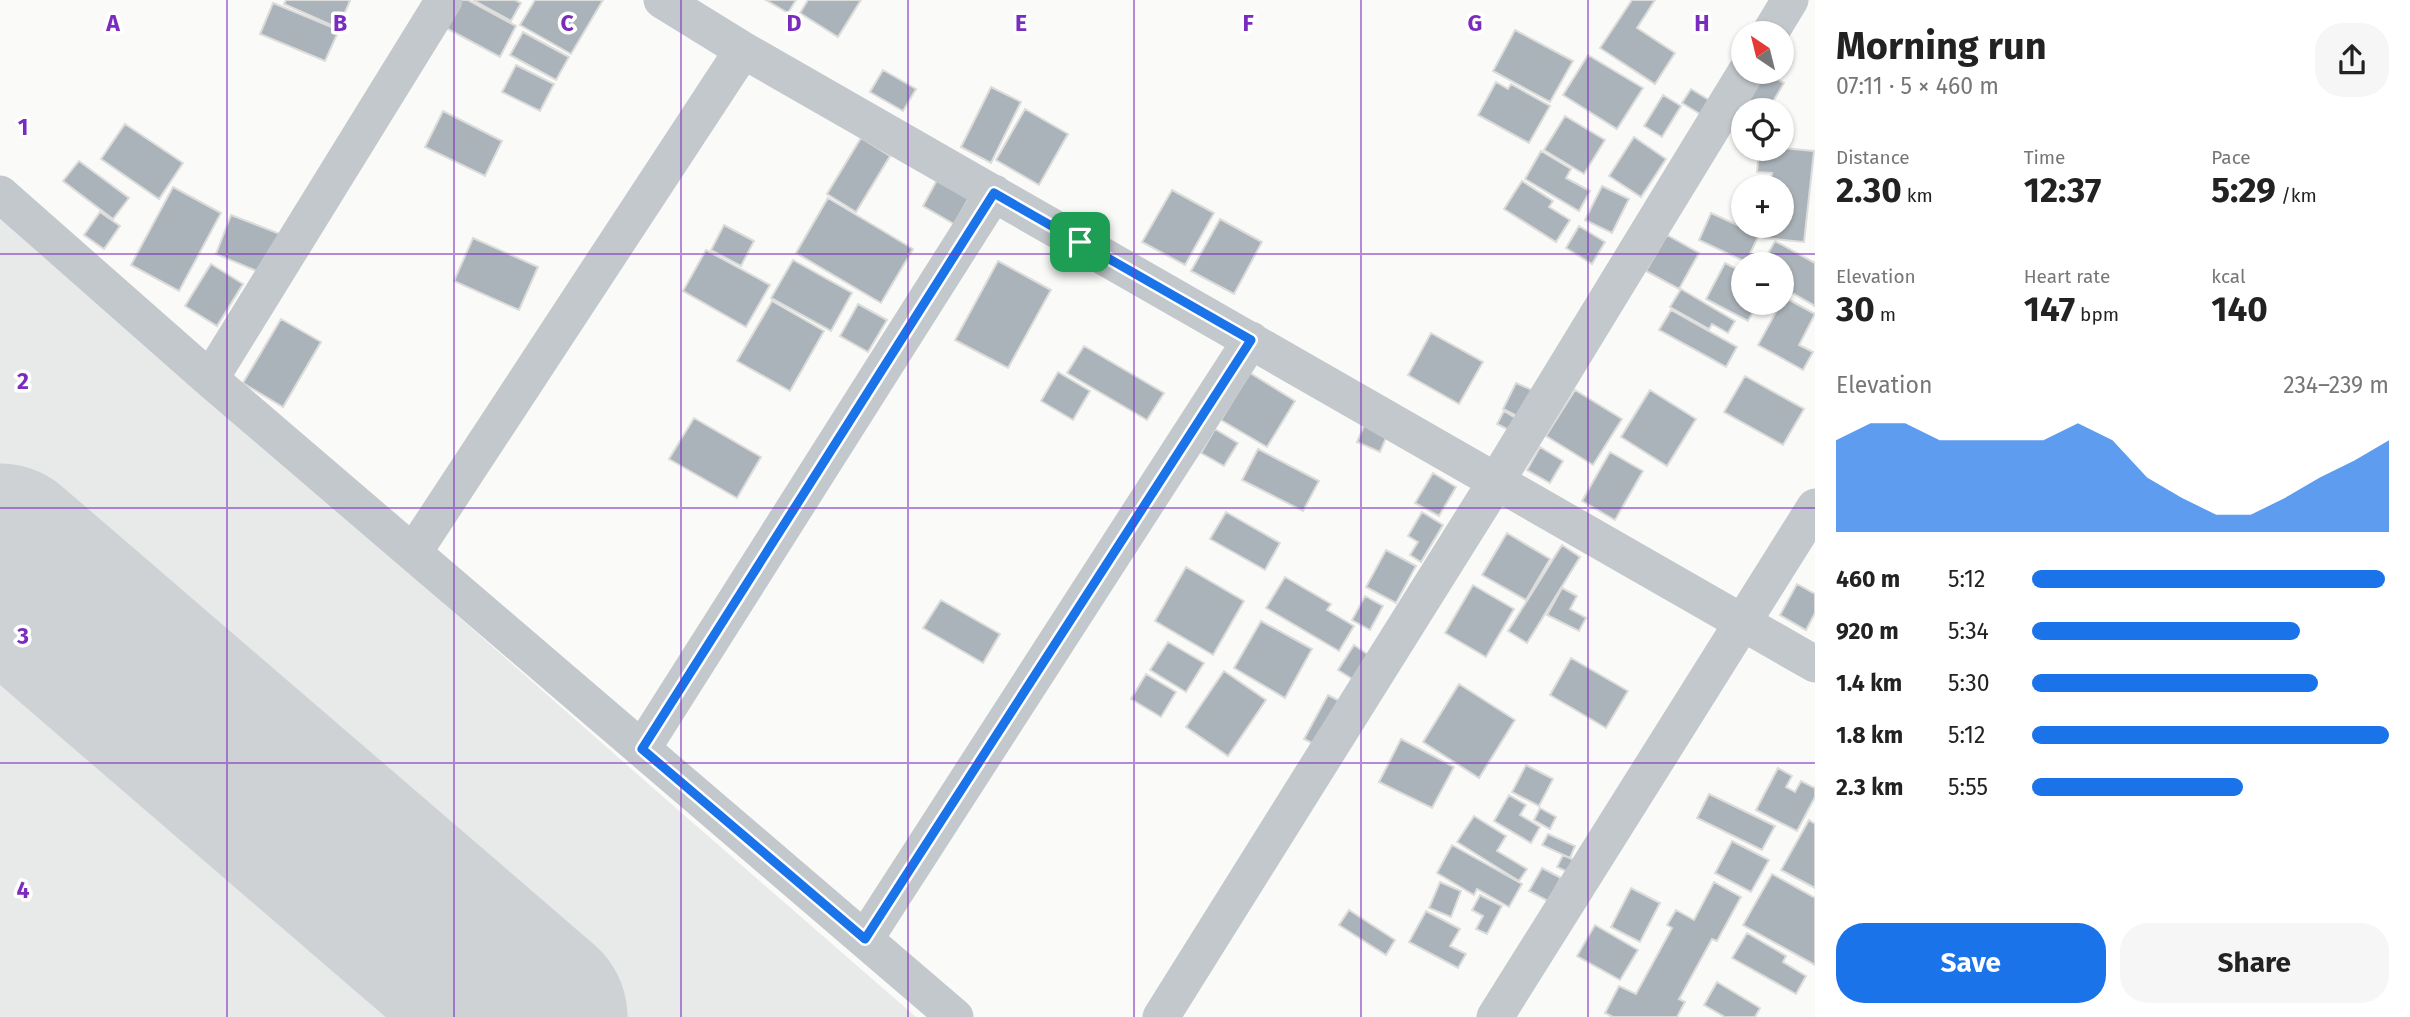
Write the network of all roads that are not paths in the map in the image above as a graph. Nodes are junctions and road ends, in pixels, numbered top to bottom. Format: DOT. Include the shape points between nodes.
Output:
graph roads {
  1 [pos="444,0"];
  2 [pos="662,0"];
  3 [pos="1790,0"];
  4 [pos="1777,21"];
  5 [pos="743,50"];
  6 [pos="1739,84"];
  7 [pos="994,193"];
  8 [pos="0,194"];
  9 [pos="1251,340"];
  10 [pos="210,379"];
  11 [pos="1497,481"];
  12 [pos="1815,507"];
  13 [pos="413,553"];
  14 [pos="1743,624"];
  15 [pos="1815,664"];
  16 [pos="642,749"];
  17 [pos="865,939"];
  18 [pos="955,1017"];
  19 [pos="1161,1017"];
  20 [pos="1495,1017"];
  1 -- 10 [label="street"];
  2 -- 5 [label="street"];
  3 -- 4 [label="street"];
  5 -- 7 [label="street"];
  5 -- 13 [label="street"];
  6 -- 11 [label="street"];
  7 -- 9 [label="street"];
  7 -- 16 [label="street"];
  8 -- 10 [label="street"];
  9 -- 11 [label="street"];
  9 -- 17 [label="street"];
  10 -- 13 [label="street"];
  11 -- 14 [label="street"];
  11 -- 19 [label="street"];
  12 -- 14 [label="street"];
  13 -- 16 [label="street"];
  14 -- 15 [label="street"];
  14 -- 20 [label="street"];
  16 -- 17 [label="street"];
  17 -- 18 [label="street"];
}
